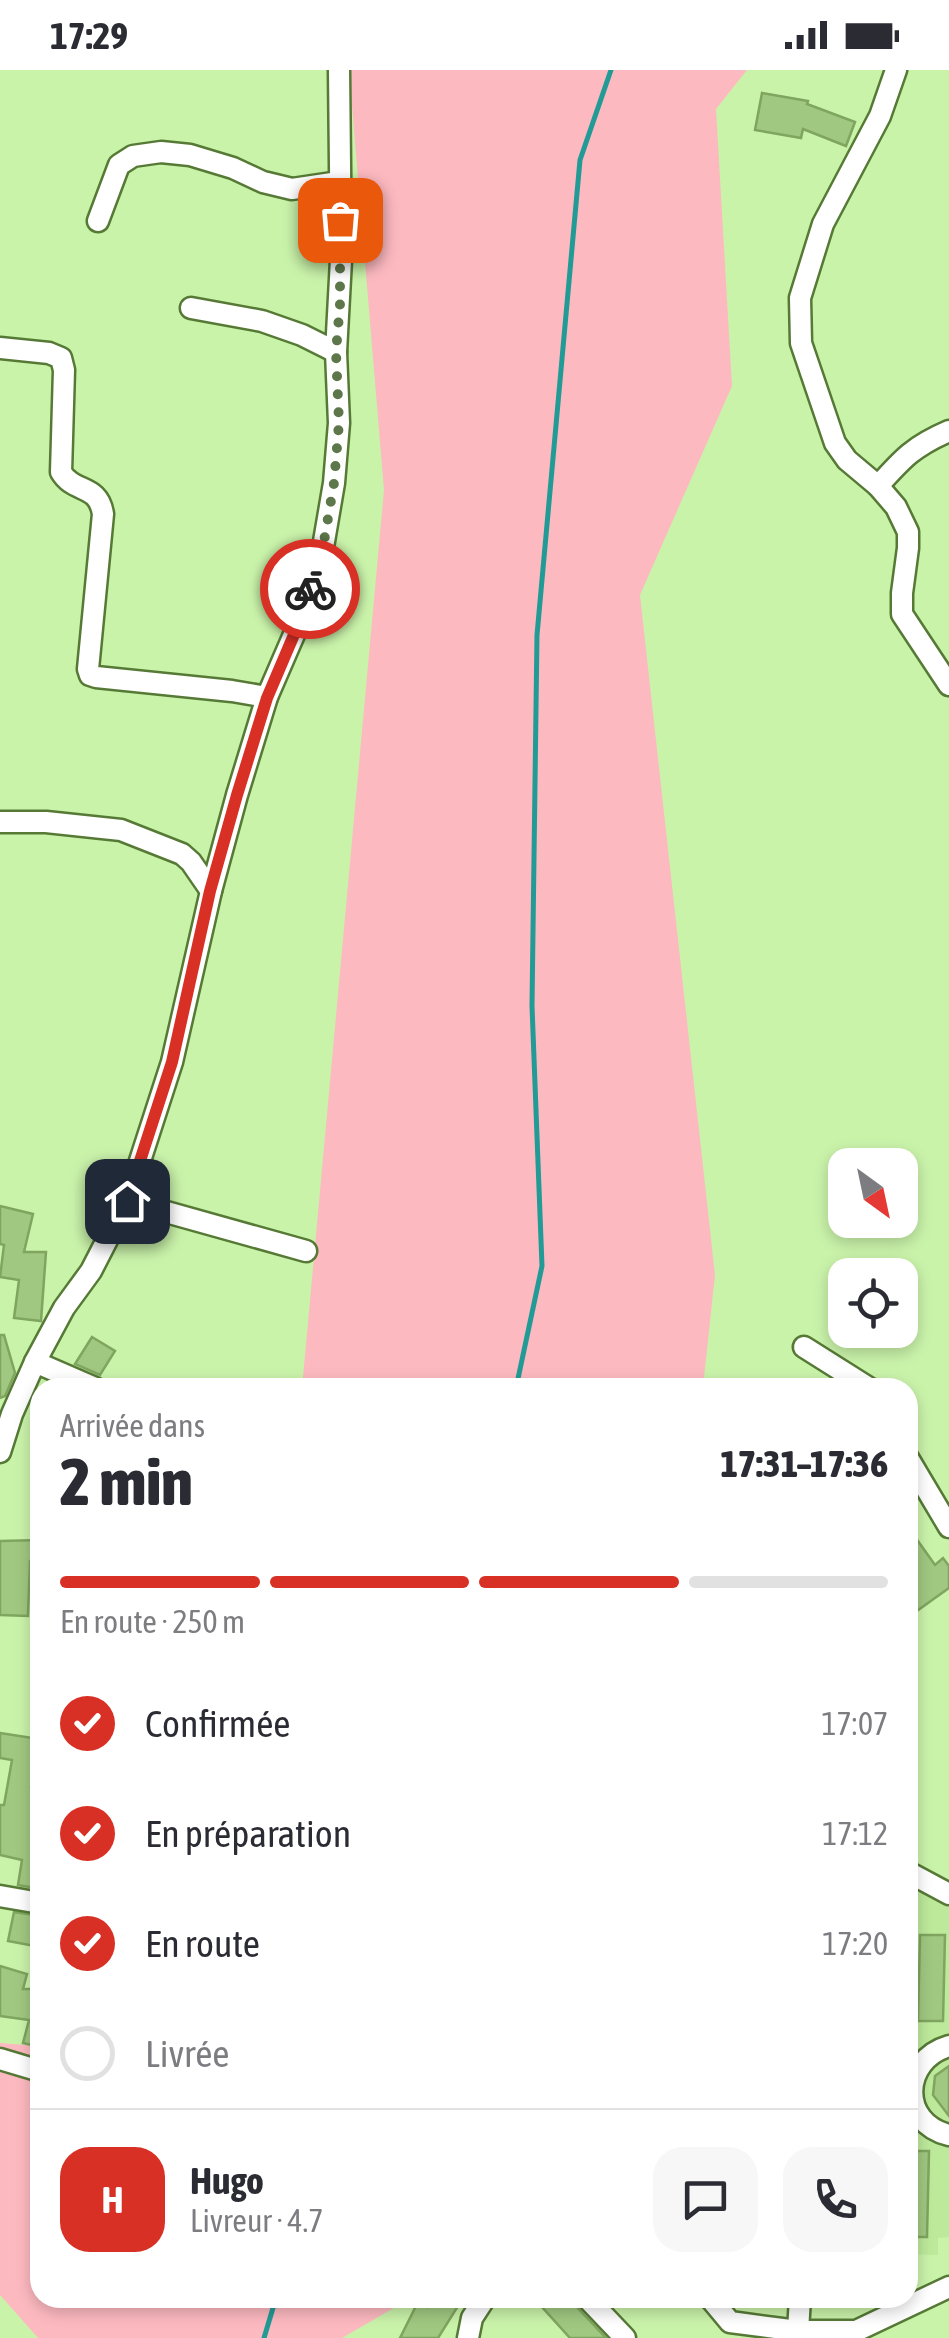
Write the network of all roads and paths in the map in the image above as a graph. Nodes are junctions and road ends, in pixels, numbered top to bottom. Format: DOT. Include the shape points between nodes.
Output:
graph roads {
  1 [pos="338,70"];
  2 [pos="896,70"];
  3 [pos="339,182"];
  4 [pos="98,221"];
  5 [pos="191,308"];
  6 [pos="0,348"];
  7 [pos="336,352"];
  8 [pos="949,432"];
  9 [pos="878,486"];
  10 [pos="949,685"];
  11 [pos="267,698"];
  12 [pos="0,822"];
  13 [pos="210,891"];
  14 [pos="127,1201"];
  15 [pos="306,1250"];
  16 [pos="804,1347"];
  17 [pos="35,1362"];
  18 [pos="73,1378"];
  19 [pos="854,1378"];
  20 [pos="0,1452"];
  21 [pos="918,1480"];
  22 [pos="949,1527"];
  23 [pos="918,1877"];
  24 [pos="949,1894"];
  25 [pos="0,1896"];
  26 [pos="30,1901"];
  27 [pos="949,2046"];
  28 [pos="0,2059"];
  29 [pos="30,2067"];
  30 [pos="918,2072"];
  31 [pos="918,2113"];
  32 [pos="949,2136"];
  33 [pos="949,2286"];
  34 [pos="918,2303"];
  35 [pos="478,2308"];
  36 [pos="596,2308"];
  37 [pos="718,2308"];
  38 [pos="799,2308"];
  39 [pos="908,2308"];
  40 [pos="798,2330"];
  41 [pos="858,2335"];
  42 [pos="468,2338"];
  43 [pos="625,2338"];
  1 -- 3 [label="street"];
  2 -- 9 [label="street" via="880,116 823,224 800,298 801,344 834,442"];
  3 -- 4 [label="street" via="292,189 190,155 132,156 119,166"];
  3 -- 7 [label="street"];
  5 -- 7 [label="street" via="262,321"];
  6 -- 11 [label="street" via="60,358 60,472 101,502 90,674"];
  7 -- 11 [label="street" via="339,423 321,559"];
  8 -- 9 [label="street" via="921,443"];
  9 -- 10 [label="street" via="908,532 902,614"];
  11 -- 13 [label="street"];
  12 -- 13 [label="street" via="121,830 182,854"];
  13 -- 14 [label="street" via="172,1062"];
  14 -- 15 [label="street"];
  14 -- 17 [label="street"];
  16 -- 19 [label="street"];
  17 -- 18 [label="street"];
  17 -- 20 [label="street"];
  21 -- 22 [label="street"];
  23 -- 24 [label="street"];
  25 -- 26 [label="street"];
  27 -- 30 [label="street" via="932,2053"];
  28 -- 29 [label="street"];
  31 -- 32 [label="street"];
  33 -- 34 [label="street"];
  35 -- 42 [label="street"];
  36 -- 43 [label="street"];
  37 -- 40 [label="street" via="730,2322"];
  38 -- 40 [label="street"];
  39 -- 41 [label="street"];
  40 -- 41 [label="street"];
}
